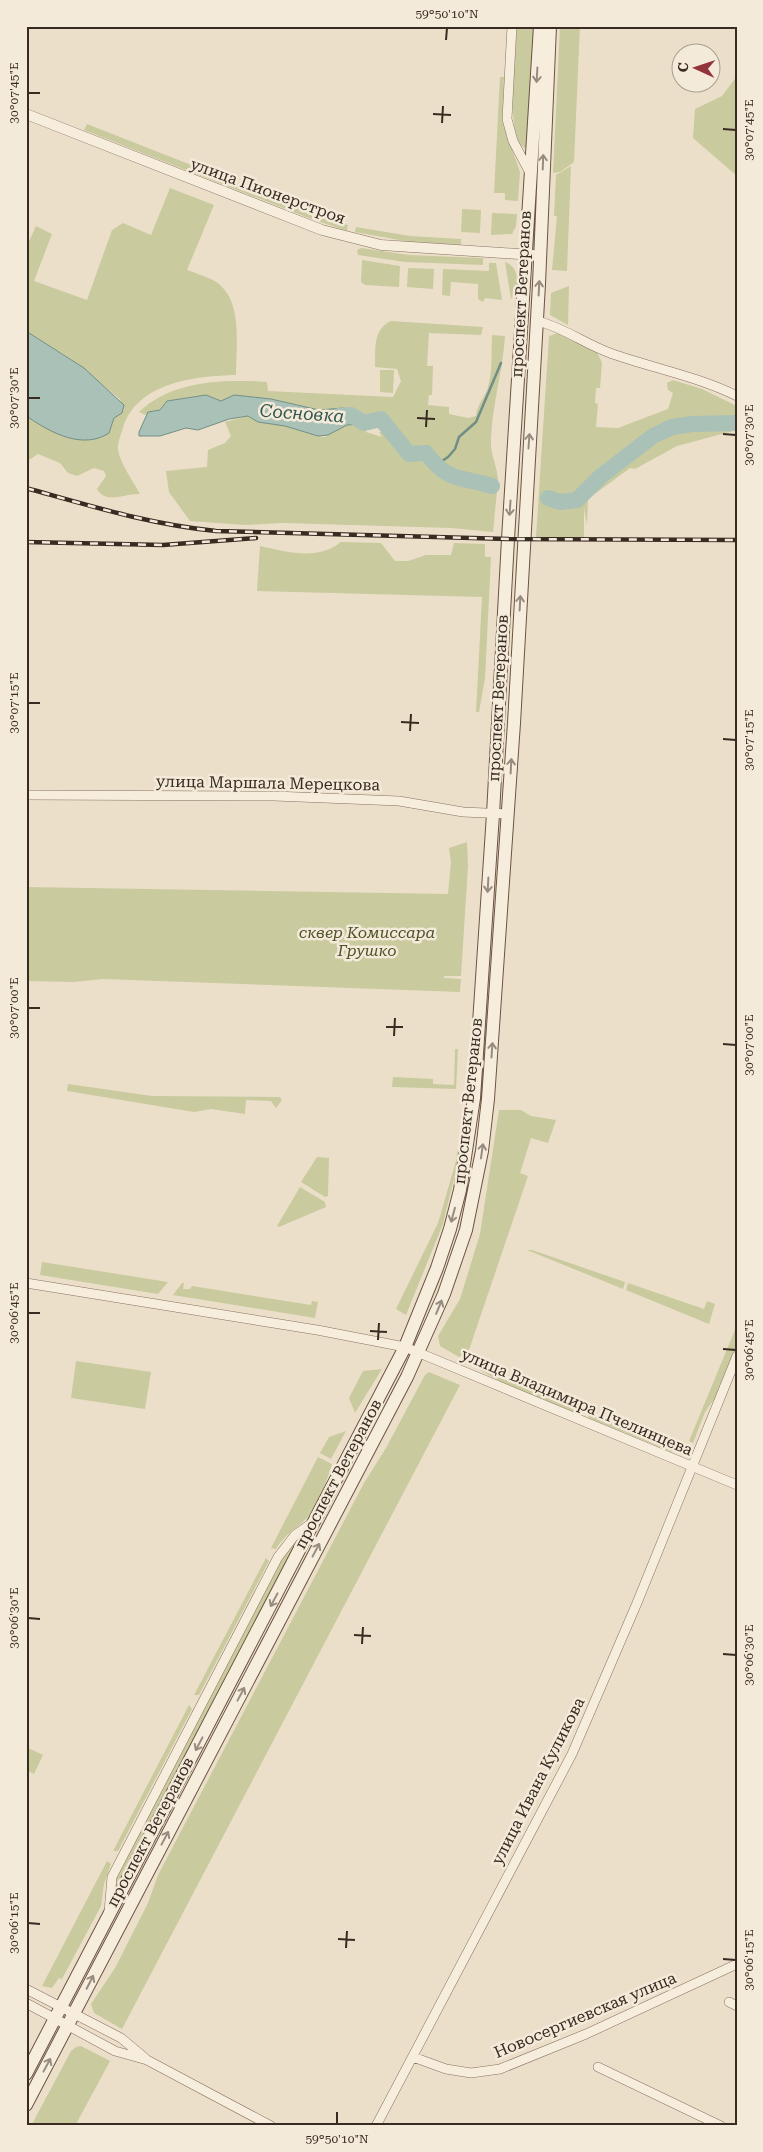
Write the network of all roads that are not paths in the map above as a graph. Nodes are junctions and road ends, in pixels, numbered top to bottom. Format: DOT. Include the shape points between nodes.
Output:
graph roads {
  1 [pos="512,26"];
  2 [pos="540,26"];
  3 [pos="550,26"];
  4 [pos="26,114"];
  5 [pos="532,175"];
  6 [pos="525,255"];
  7 [pos="540,255"];
  8 [pos="537,321"];
  9 [pos="737,396"];
  10 [pos="26,795"];
  11 [pos="493,814"];
  12 [pos="508,814"];
  13 [pos="26,1283"];
  14 [pos="405,1347"];
  15 [pos="419,1352"];
  16 [pos="737,1356"];
  17 [pos="692,1466"];
  18 [pos="737,1485"];
  19 [pos="737,1964"];
  20 [pos="26,1989"];
  21 [pos="26,2003"];
  22 [pos="61,2007"];
  23 [pos="74,2014"];
  24 [pos="55,2019"];
  25 [pos="68,2025"];
  26 [pos="413,2057"];
  27 [pos="147,2060"];
  28 [pos="598,2067"];
  29 [pos="26,2074"];
  30 [pos="26,2105"];
  31 [pos="271,2126"];
  32 [pos="376,2126"];
  33 [pos="721,2126"];
  1 -- 5 [label="street" via="507,119 513,141"];
  2 -- 5 [label="main road, проспект Ветеранов, one-way"];
  7 -- 3 [label="main road, проспект Ветеранов, one-way"];
  4 -- 6 [label="street, улица Пионерстроя" via="322,230 381,245"];
  5 -- 6 [label="main road, проспект Ветеранов"];
  6 -- 7 [label="street, улица Пионерстроя"];
  6 -- 11 [label="main road, проспект Ветеранов, one-way"];
  8 -- 7 [label="main road, проспект Ветеранов, one-way"];
  8 -- 9 [label="street" via="610,353 698,379"];
  12 -- 8 [label="main road, проспект Ветеранов, one-way"];
  10 -- 11 [label="street, улица Маршала Мерецкова" via="274,796 399,801"];
  11 -- 12 [label="street, улица Маршала Мерецкова"];
  11 -- 14 [label="main road, проспект Ветеранов, one-way" via="468,1148 450,1229"];
  15 -- 12 [label="main road, проспект Ветеранов, one-way" via="455,1265 482,1151"];
  13 -- 14 [label="street, улица Владимира Пчелинцева"];
  14 -- 15 [label="street, улица Владимира Пчелинцева"];
  14 -- 22 [label="main road, проспект Ветеранов, one-way"];
  15 -- 17 [label="street, улица Владимира Пчелинцева"];
  23 -- 15 [label="main road, проспект Ветеранов, one-way"];
  16 -- 17 [label="street, улица Ивана Куликова"];
  17 -- 18 [label="street, улица Владимира Пчелинцева"];
  17 -- 26 [label="street, улица Ивана Куликова" via="638,1603 572,1754"];
  19 -- 26 [label="street, Новосергиевская улица" via="586,2034 500,2068 471,2073 446,2069"];
  20 -- 22 [label="street"];
  21 -- 24 [label="street"];
  22 -- 23 [label="street"];
  22 -- 24 [label="main road, проспект Ветеранов"];
  23 -- 25 [label="main road, проспект Ветеранов"];
  23 -- 27 [label="street" via="122,2038"];
  24 -- 25 [label="street"];
  24 -- 29 [label="main road, проспект Ветеранов"];
  25 -- 27 [label="street" via="115,2051"];
  30 -- 25 [label="main road, проспект Ветеранов, one-way"];
  26 -- 32 [label="street, улица Ивана Куликова"];
  27 -- 31 [label="street"];
  28 -- 33 [label="street"];
}
